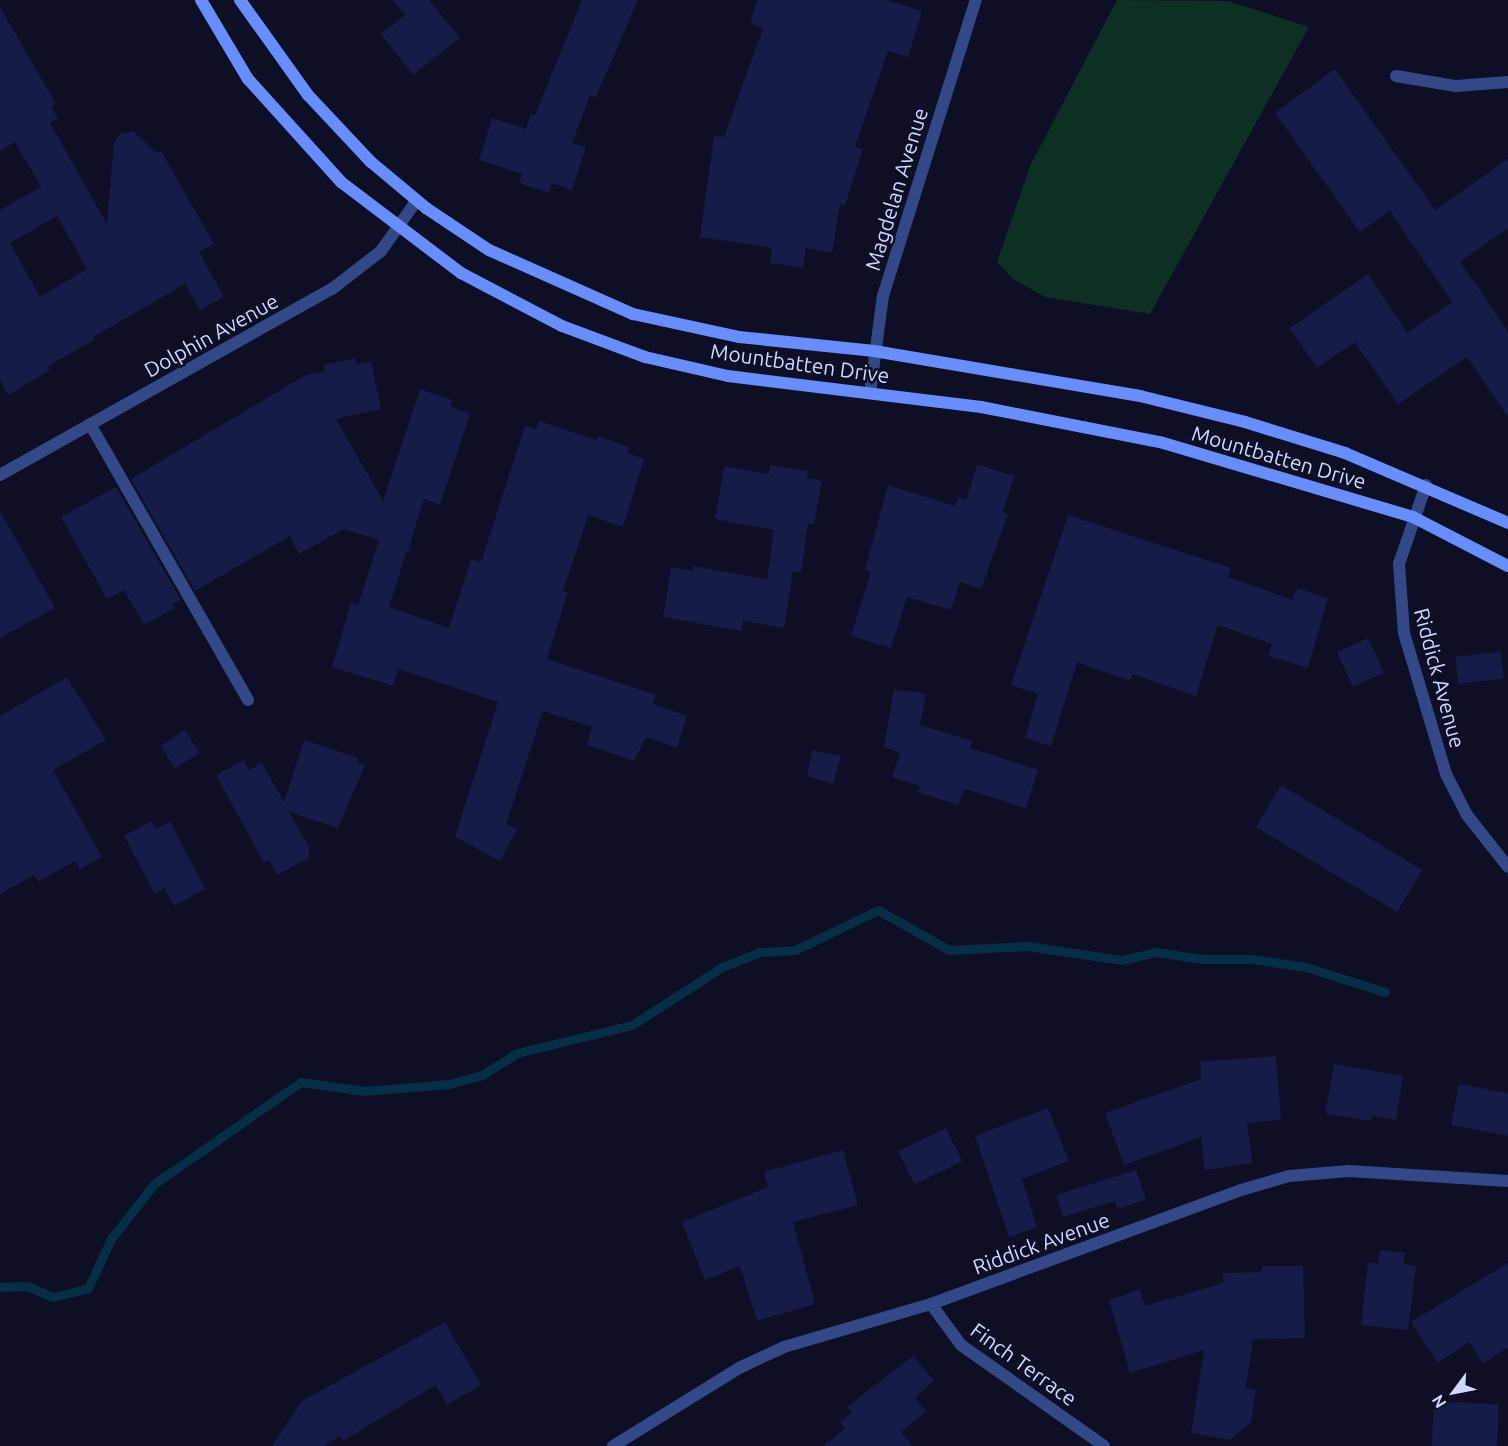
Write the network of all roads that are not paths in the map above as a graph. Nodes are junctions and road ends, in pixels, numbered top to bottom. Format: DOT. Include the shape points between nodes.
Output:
graph roads {
  1 [pos="201,0"];
  2 [pos="240,0"];
  3 [pos="976,0"];
  4 [pos="1396,76"];
  5 [pos="1508,82"];
  6 [pos="417,200"];
  7 [pos="397,228"];
  8 [pos="874,351"];
  9 [pos="870,393"];
  10 [pos="90,424"];
  11 [pos="0,475"];
  12 [pos="1426,485"];
  13 [pos="1413,517"];
  14 [pos="1508,523"];
  15 [pos="1508,566"];
  16 [pos="248,700"];
  17 [pos="1508,867"];
  18 [pos="1508,1181"];
  19 [pos="931,1304"];
  20 [pos="613,1446"];
  21 [pos="1104,1446"];
  1 -- 7 [label="main road, Mountbatten Drive" via="248,79 288,126 341,182"];
  2 -- 6 [label="main road, Mountbatten Drive" via="308,95 371,162"];
  3 -- 8 [label="street, Magdelan Avenue" via="883,296"];
  4 -- 5 [label="street" via="1456,86"];
  6 -- 7 [label="street, Dolphin Avenue"];
  6 -- 8 [label="main road, Mountbatten Drive" via="489,250 633,314 739,337"];
  7 -- 9 [label="main road, Mountbatten Drive" via="461,273 562,326 645,357 728,376"];
  7 -- 10 [label="street, Dolphin Avenue" via="381,250 332,290"];
  8 -- 9 [label="street, Magdelan Avenue"];
  8 -- 12 [label="main road, Mountbatten Drive" via="1140,396 1345,453"];
  9 -- 13 [label="main road, Mountbatten Drive" via="981,407 1160,442"];
  10 -- 11 [label="street, Dolphin Avenue"];
  10 -- 16 [label="street"];
  12 -- 13 [label="street, Riddick Avenue"];
  12 -- 14 [label="main road, Mountbatten Drive"];
  13 -- 15 [label="main road, Mountbatten Drive"];
  13 -- 17 [label="street, Riddick Avenue" via="1399,564 1404,633 1446,774 1467,815"];
  18 -- 19 [label="street, Riddick Avenue" via="1349,1171 1289,1176"];
  19 -- 20 [label="street, Riddick Avenue" via="776,1351 741,1367"];
  19 -- 21 [label="street, Finch Terrace" via="961,1345"];
}
